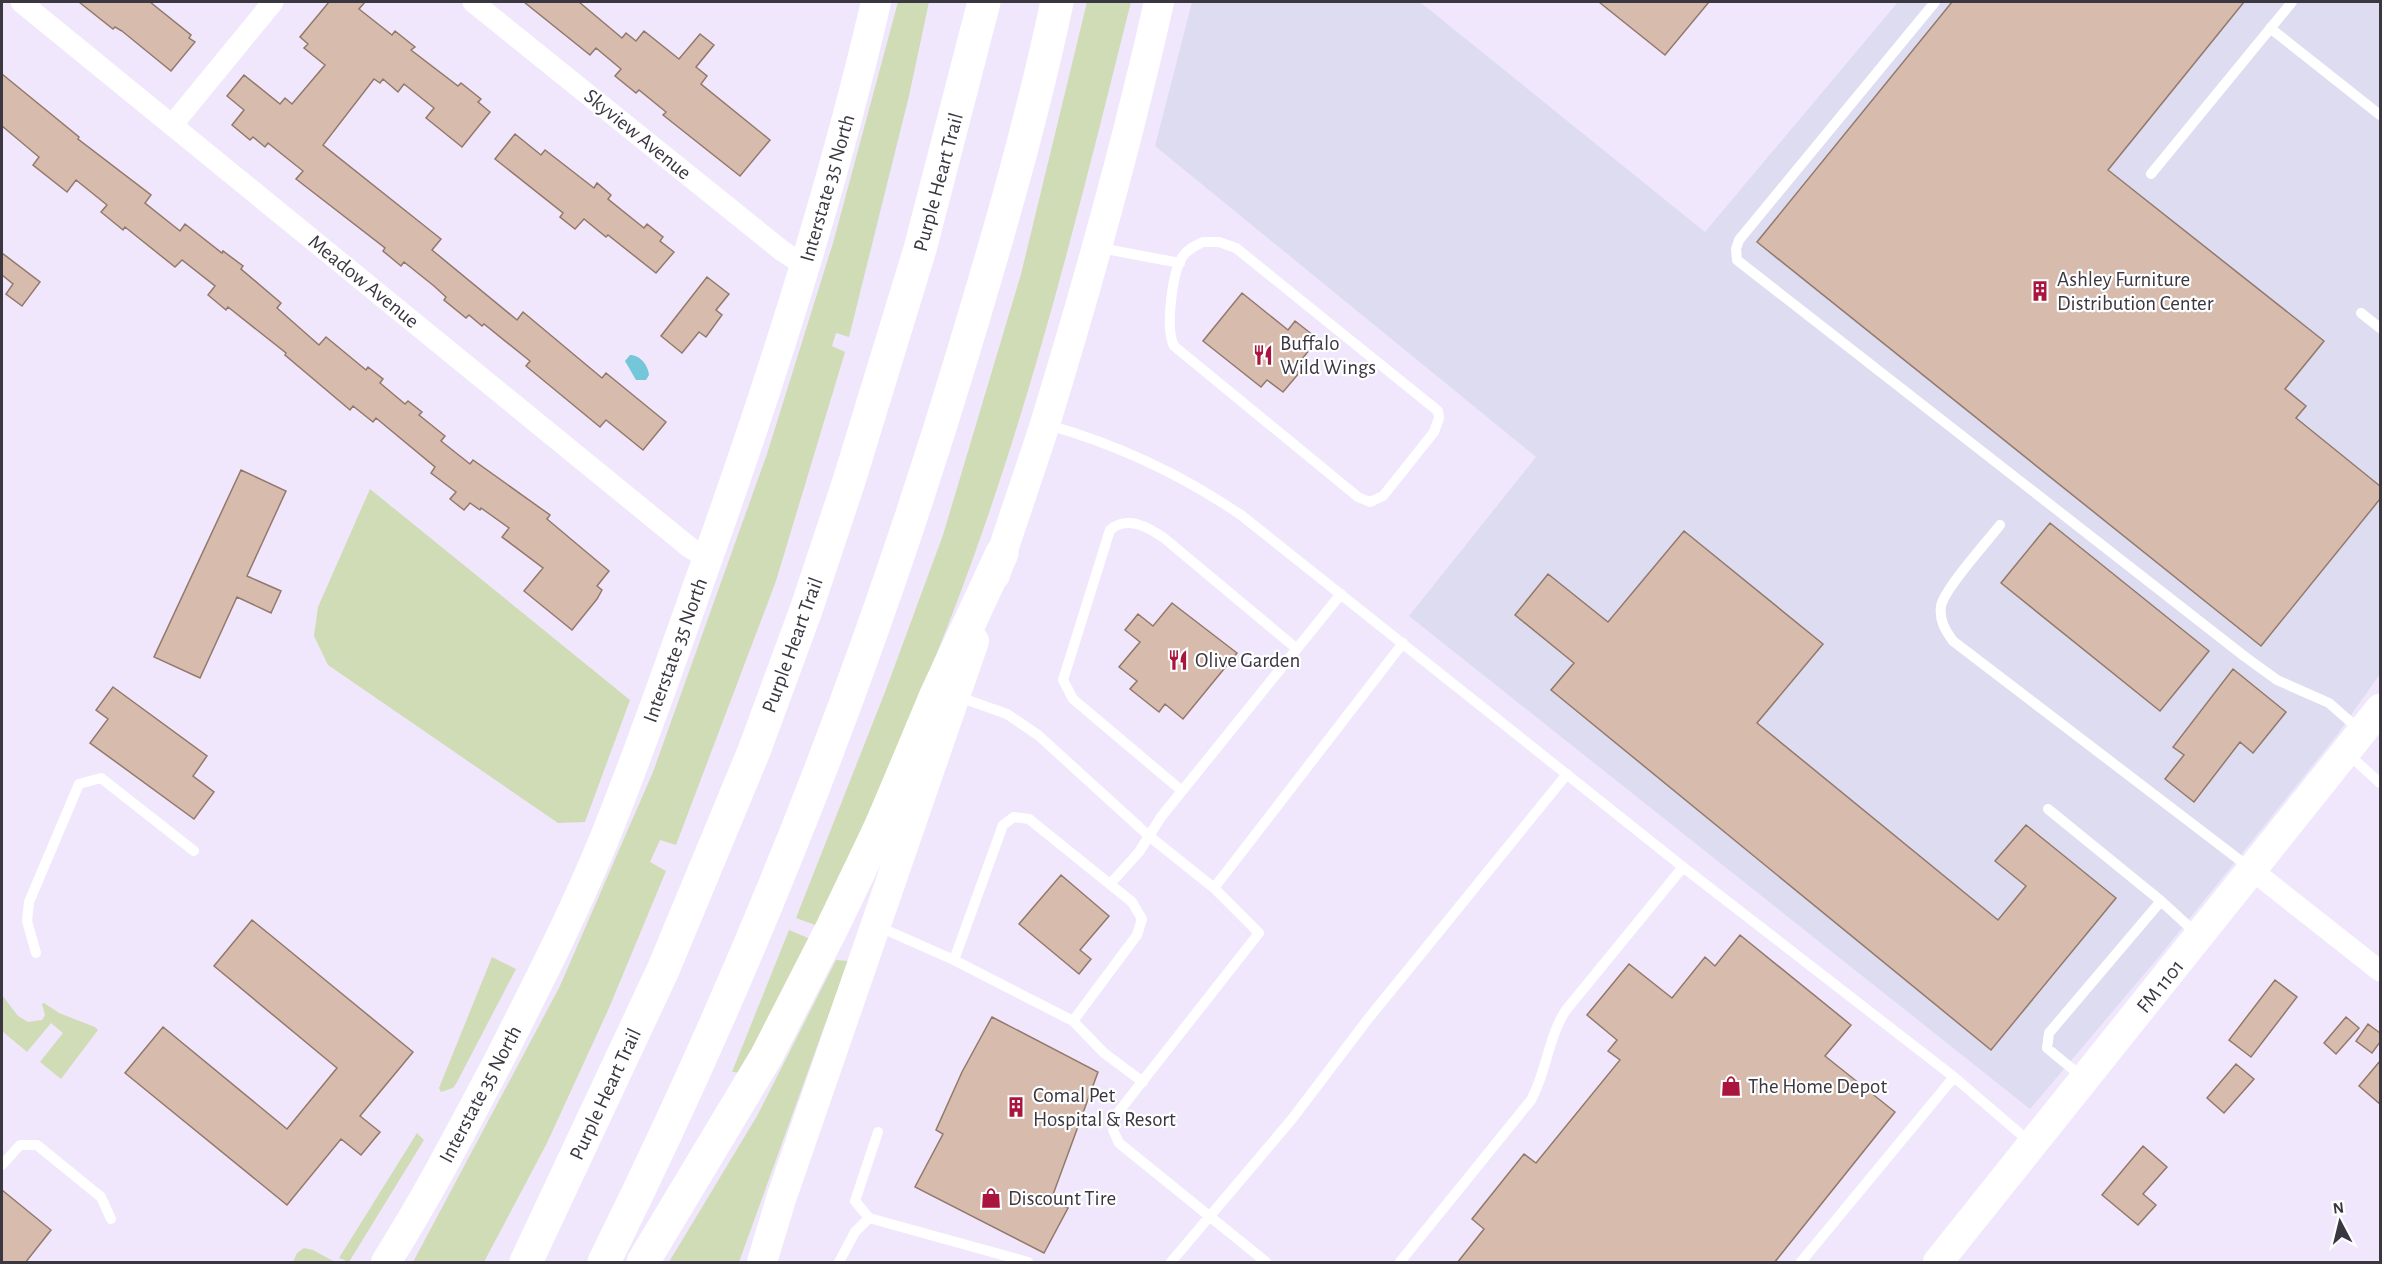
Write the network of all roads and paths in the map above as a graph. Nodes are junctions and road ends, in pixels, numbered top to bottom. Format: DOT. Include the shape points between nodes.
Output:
graph roads {
  1 [pos="21,2"];
  2 [pos="273,2"];
  3 [pos="473,2"];
  4 [pos="876,2"];
  5 [pos="977,2"];
  6 [pos="984,2"];
  7 [pos="1057,2"];
  8 [pos="1159,2"];
  9 [pos="1935,2"];
  10 [pos="2292,2"];
  11 [pos="2270,28"];
  12 [pos="974,48"];
  13 [pos="2380,115"];
  14 [pos="173,124"];
  15 [pos="2151,174"];
  16 [pos="1097,247"];
  17 [pos="1180,262"];
  18 [pos="804,266"];
  19 [pos="2361,313"];
  20 [pos="2380,328"];
  21 [pos="1045,424"];
  22 [pos="2000,525"];
  23 [pos="1002,553"];
  24 [pos="708,559"];
  25 [pos="1341,594"];
  26 [pos="1403,644"];
  27 [pos="1297,649"];
  28 [pos="956,696"];
  29 [pos="2380,709"];
  30 [pos="2354,742"];
  31 [pos="1567,774"];
  32 [pos="2380,783"];
  33 [pos="1182,791"];
  34 [pos="2048,809"];
  35 [pos="1149,836"];
  36 [pos="194,851"];
  37 [pos="1683,867"];
  38 [pos="2252,870"];
  39 [pos="1110,884"];
  40 [pos="1214,888"];
  41 [pos="2161,901"];
  42 [pos="876,926"];
  43 [pos="2200,936"];
  44 [pos="36,953"];
  45 [pos="954,960"];
  46 [pos="2380,971"];
  47 [pos="1073,1021"];
  48 [pos="1954,1077"];
  49 [pos="2084,1080"];
  50 [pos="1143,1082"];
  51 [pos="878,1132"];
  52 [pos="2031,1143"];
  53 [pos="2,1165"];
  54 [pos="1210,1216"];
  55 [pos="869,1218"];
  56 [pos="111,1219"];
  57 [pos="768,1261"];
  58 [pos="386,1263"];
  59 [pos="526,1263"];
  60 [pos="604,1263"];
  61 [pos="643,1263"];
  62 [pos="839,1263"];
  63 [pos="1028,1263"];
  64 [pos="1171,1263"];
  65 [pos="1266,1263"];
  66 [pos="1400,1263"];
  67 [pos="1801,1263"];
  68 [pos="1938,1263"];
  1 -- 14 [label="street, Meadow Avenue"];
  2 -- 14 [label="street"];
  3 -- 18 [label="street, Skyview Avenue"];
  4 -- 18 [label="main road, Interstate 35 North"];
  5 -- 12 [label="highway"];
  6 -- 12 [label="highway, Purple Heart Trail"];
  7 -- 60 [label="highway" via="1045,62 983,285 932,456 860,666 714,1030"];
  8 -- 16 [label="main road"];
  9 -- 30 [label="lane" via="1739,240 1737,260 2244,656 2277,680 2329,703"];
  10 -- 11 [label="lane"];
  11 -- 13 [label="lane"];
  11 -- 15 [label="lane"];
  12 -- 59 [label="highway, Purple Heart Trail" via="913,271 802,621 754,751 663,970"];
  14 -- 24 [label="street, Meadow Avenue"];
  16 -- 17 [label="lane"];
  16 -- 21 [label="main road"];
  17 -- 17 [label="lane" via="1168,321 1174,346 1358,497 1370,502 1383,496 1438,426 1438,411 1432,404 1236,248 1203,242 1188,250"];
  18 -- 24 [label="main road, Interstate 35 North"];
  19 -- 20 [label="lane"];
  21 -- 23 [label="main road"];
  21 -- 25 [label="lane" via="1123,450 1218,499"];
  22 -- 38 [label="lane" via="1944,597 1941,619 1948,636"];
  23 -- 28 [label="main road"];
  23 -- 61 [label="highway" via="936,695 882,826 832,928 766,1058"];
  24 -- 58 [label="main road, Interstate 35 North" via="631,771 566,922 463,1128"];
  25 -- 26 [label="lane"];
  25 -- 27 [label="lane"];
  26 -- 31 [label="lane"];
  26 -- 40 [label="lane"];
  27 -- 33 [label="lane"];
  27 -- 33 [label="lane" via="1159,534 1127,522 1110,530 1063,680 1073,699"];
  28 -- 35 [label="lane" via="990,706 1024,725"];
  28 -- 42 [label="main road"];
  29 -- 30 [label="main road, FM 1101 / FM 1101"];
  30 -- 32 [label="lane"];
  30 -- 38 [label="main road, FM 1101 / FM 1101"];
  31 -- 37 [label="lane"];
  31 -- 54 [label="lane"];
  33 -- 35 [label="lane"];
  34 -- 41 [label="lane"];
  35 -- 39 [label="lane"];
  35 -- 40 [label="lane"];
  36 -- 44 [label="lane" via="100,778 79,784 29,902 27,921"];
  37 -- 48 [label="lane"];
  37 -- 66 [label="lane" via="1566,1010 1554,1034 1544,1075 1531,1100"];
  38 -- 43 [label="main road, FM 1101 / FM 1101"];
  38 -- 46 [label="street"];
  39 -- 45 [label="lane" via="1033,822 1019,817 1010,819 1001,829"];
  39 -- 47 [label="lane" via="1137,907 1142,919 1140,930"];
  40 -- 50 [label="lane" via="1259,933"];
  41 -- 43 [label="lane"];
  41 -- 49 [label="lane" via="2049,1034 2047,1048"];
  42 -- 45 [label="lane"];
  42 -- 57 [label="main road"];
  43 -- 49 [label="main road, FM 1101 / FM 1101"];
  45 -- 47 [label="lane"];
  47 -- 50 [label="lane" via="1104,1053"];
  48 -- 52 [label="lane"];
  48 -- 67 [label="lane"];
  49 -- 52 [label="main road, FM 1101 / FM 1101"];
  50 -- 54 [label="lane" via="1116,1115 1114,1137"];
  51 -- 55 [label="lane" via="855,1201"];
  52 -- 68 [label="main road, FM 1101 / FM 1101"];
  53 -- 56 [label="lane" via="20,1145 37,1145 100,1197"];
  54 -- 64 [label="lane"];
  54 -- 65 [label="lane"];
  55 -- 62 [label="lane" via="855,1233"];
  55 -- 63 [label="lane"];
}
